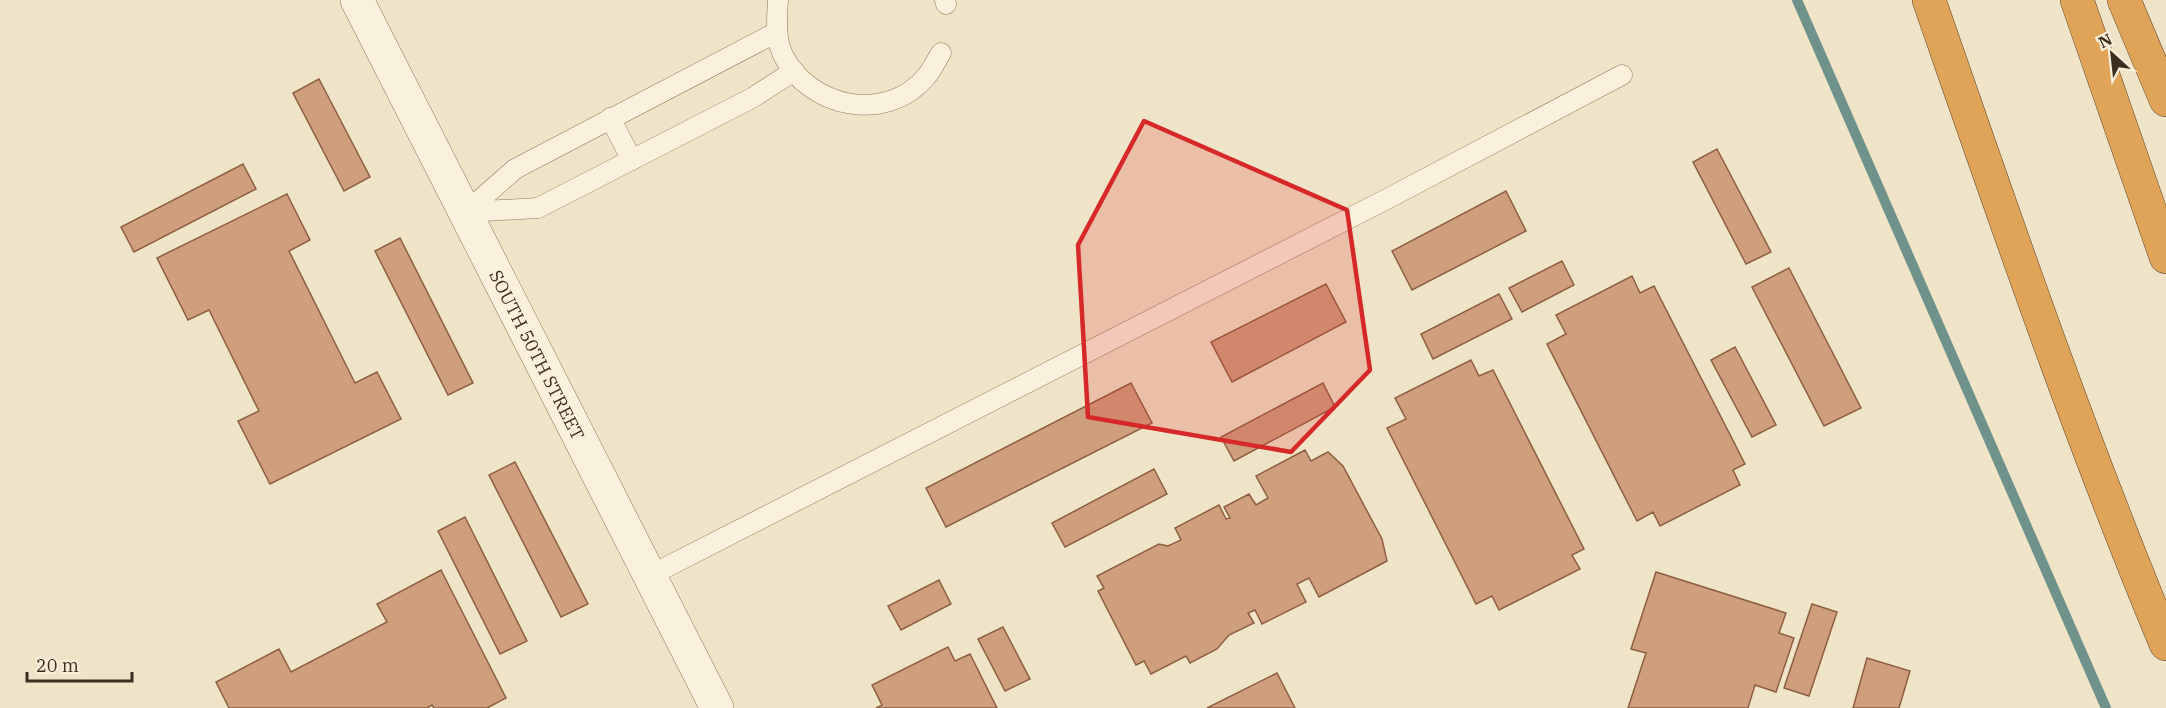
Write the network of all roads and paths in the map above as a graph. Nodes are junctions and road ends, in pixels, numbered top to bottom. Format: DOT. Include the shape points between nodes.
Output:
graph roads {
  1 [pos="357,0"];
  2 [pos="778,0"];
  3 [pos="1929,0"];
  4 [pos="2077,0"];
  5 [pos="2124,0"];
  6 [pos="777,32"];
  7 [pos="941,53"];
  8 [pos="794,70"];
  9 [pos="1622,75"];
  10 [pos="2166,100"];
  11 [pos="610,118"];
  12 [pos="632,159"];
  13 [pos="466,213"];
  14 [pos="2166,257"];
  15 [pos="649,576"];
  16 [pos="2166,644"];
  17 [pos="717,708"];
  1 -- 13 [label="street, SOUTH 50TH STREET"];
  2 -- 6 [label="lane"];
  3 -- 16 [label="highway" via="2042,319"];
  4 -- 14 [label="highway"];
  5 -- 10 [label="highway"];
  6 -- 8 [label="lane" via="782,54"];
  6 -- 11 [label="lane"];
  7 -- 8 [label="lane" via="926,77 903,95 876,104 848,105 821,95 798,78"];
  8 -- 12 [label="lane" via="752,98"];
  9 -- 15 [label="lane"];
  11 -- 12 [label="lane"];
  11 -- 13 [label="lane" via="515,169"];
  12 -- 13 [label="lane" via="538,208"];
  13 -- 15 [label="street, SOUTH 50TH STREET"];
  15 -- 17 [label="street, SOUTH 50TH STREET"];
}
